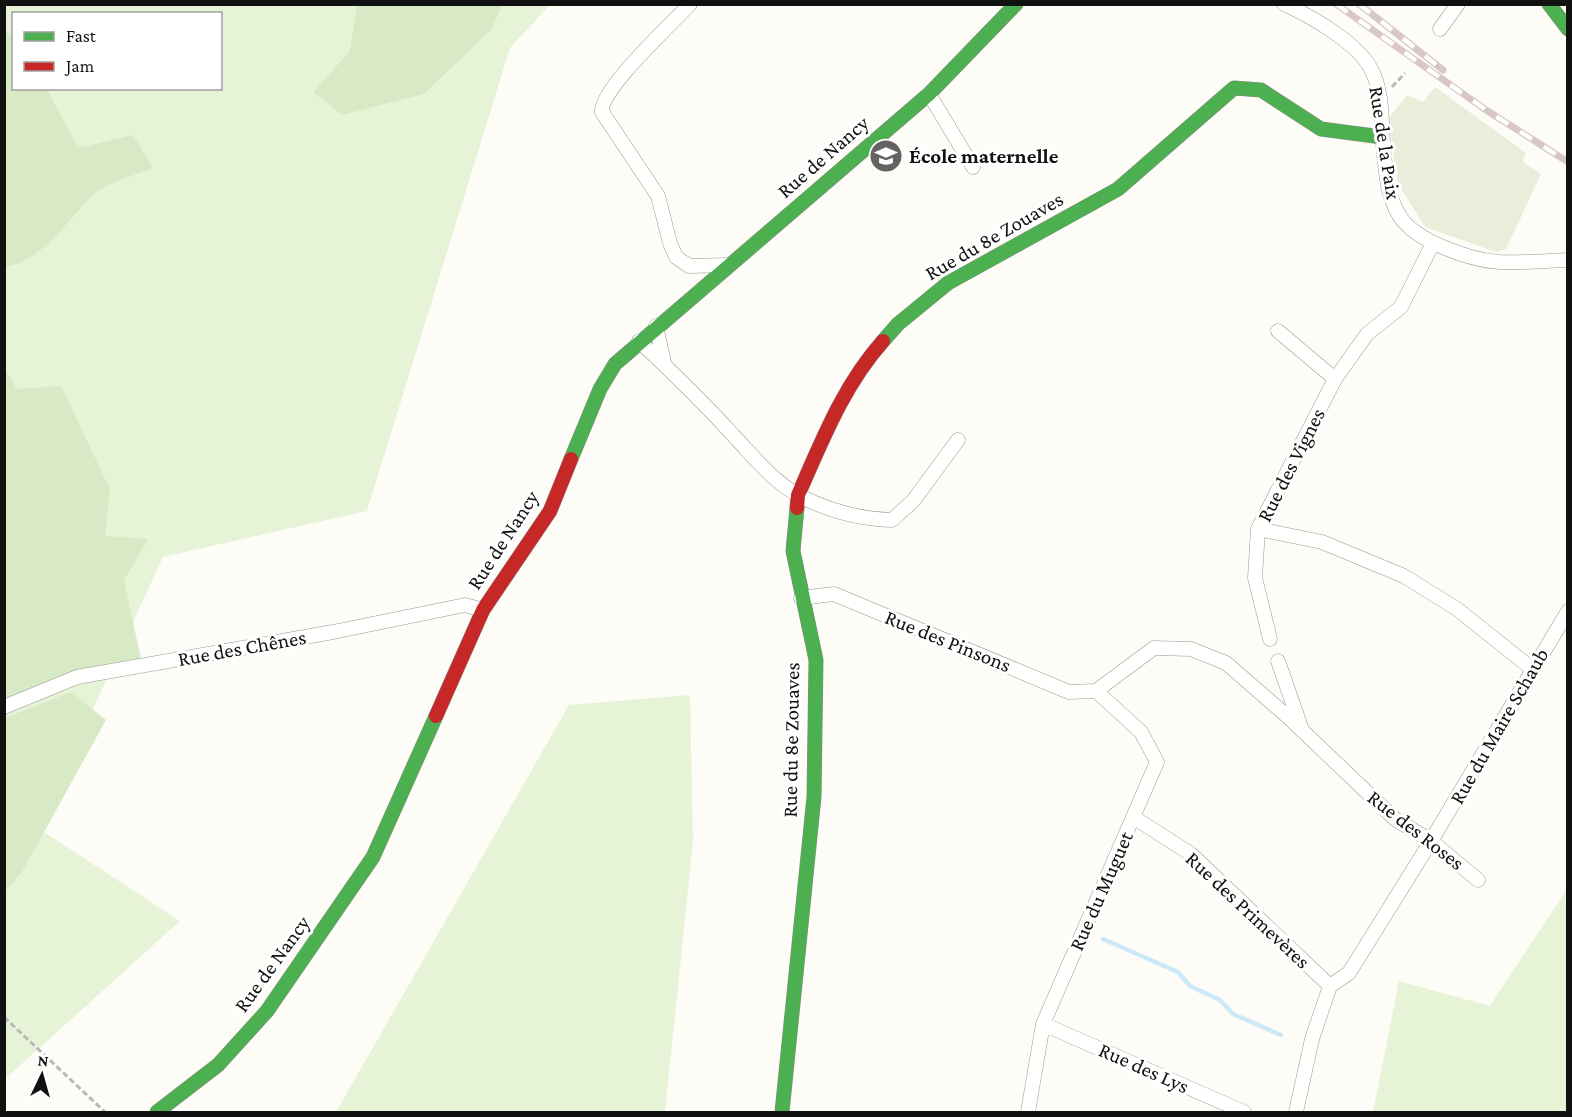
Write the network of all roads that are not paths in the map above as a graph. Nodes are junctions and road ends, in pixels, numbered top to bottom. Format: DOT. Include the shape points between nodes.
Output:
graph roads {
  1 [pos="690,4"];
  2 [pos="1016,4"];
  3 [pos="1284,4"];
  4 [pos="1458,4"];
  5 [pos="1549,4"];
  6 [pos="1440,28"];
  7 [pos="1568,29"];
  8 [pos="929,94"];
  9 [pos="1382,136"];
  10 [pos="974,168"];
  11 [pos="1433,243"];
  12 [pos="1568,260"];
  13 [pos="729,265"];
  14 [pos="656,326"];
  15 [pos="1278,331"];
  16 [pos="639,341"];
  17 [pos="664,362"];
  18 [pos="1335,379"];
  19 [pos="958,440"];
  20 [pos="800,490"];
  21 [pos="1258,530"];
  22 [pos="801,598"];
  23 [pos="483,610"];
  24 [pos="1568,610"];
  25 [pos="1270,639"];
  26 [pos="1278,661"];
  27 [pos="1531,668"];
  28 [pos="1096,691"];
  29 [pos="4,707"];
  30 [pos="1302,730"];
  31 [pos="1133,817"];
  32 [pos="1431,841"];
  33 [pos="1478,880"];
  34 [pos="1330,986"];
  35 [pos="1043,1024"];
  36 [pos="157,1113"];
  37 [pos="782,1113"];
  38 [pos="1028,1113"];
  39 [pos="1244,1113"];
  40 [pos="1296,1113"];
  1 -- 13 [label="street" via="607,95 602,104 603,117 653,187 676,257 689,266"];
  2 -- 8 [label="street, Rue de Nancy"];
  3 -- 9 [label="street, Rue de la Paix" via="1336,35 1363,58 1371,69 1378,95"];
  4 -- 6 [label="street"];
  5 -- 7 [label="street"];
  8 -- 10 [label="street"];
  8 -- 13 [label="street, Rue de Nancy"];
  9 -- 11 [label="street, Rue de la Paix" via="1387,181 1397,213 1408,228"];
  9 -- 20 [label="street, Rue du 8e Zouaves" via="1319,128 1268,92 1250,85 1234,88 1118,189 948,283 898,324 866,360 836,410"];
  11 -- 12 [label="street, Rue de la Paix" via="1483,260"];
  11 -- 18 [label="street, Rue des Vignes" via="1401,308 1367,334"];
  13 -- 14 [label="street, Rue de Nancy"];
  14 -- 16 [label="street, Rue de Nancy"];
  14 -- 17 [label="street"];
  15 -- 18 [label="street"];
  16 -- 17 [label="street"];
  16 -- 23 [label="street, Rue de Nancy" via="604,381 550,511"];
  17 -- 20 [label="street" via="765,470"];
  18 -- 21 [label="street, Rue des Vignes"];
  19 -- 20 [label="street" via="912,501 892,520 863,519"];
  20 -- 22 [label="street, Rue du 8e Zouaves" via="793,551"];
  21 -- 25 [label="street" via="1255,578"];
  21 -- 27 [label="street, Rue des Vignes" via="1322,542 1404,576 1457,609"];
  22 -- 28 [label="street, Rue des Pinsons" via="834,594 1069,692"];
  22 -- 37 [label="street, Rue du 8e Zouaves" via="816,660 814,797"];
  23 -- 29 [label="street, Rue des Chênes" via="465,605 77,677"];
  23 -- 36 [label="street, Rue de Nancy" via="373,857 267,1011 218,1065"];
  24 -- 27 [label="street, Rue du Maire Schaub"];
  26 -- 30 [label="street, Rue des Roses"];
  27 -- 32 [label="street, Rue du Maire Schaub"];
  28 -- 30 [label="street, Rue des Roses" via="1154,648 1191,649 1226,663"];
  28 -- 31 [label="street, Rue du Muguet" via="1141,732 1156,762"];
  30 -- 32 [label="street, Rue des Roses" via="1395,819"];
  31 -- 34 [label="street, Rue des Primevères" via="1191,854"];
  31 -- 35 [label="street, Rue du Muguet"];
  32 -- 33 [label="street, Rue des Roses"];
  32 -- 34 [label="street, Rue du Maire Schaub" via="1349,973"];
  34 -- 40 [label="street" via="1312,1039"];
  35 -- 38 [label="street, Rue du Muguet"];
  35 -- 39 [label="street, Rue des Lys"];
}
